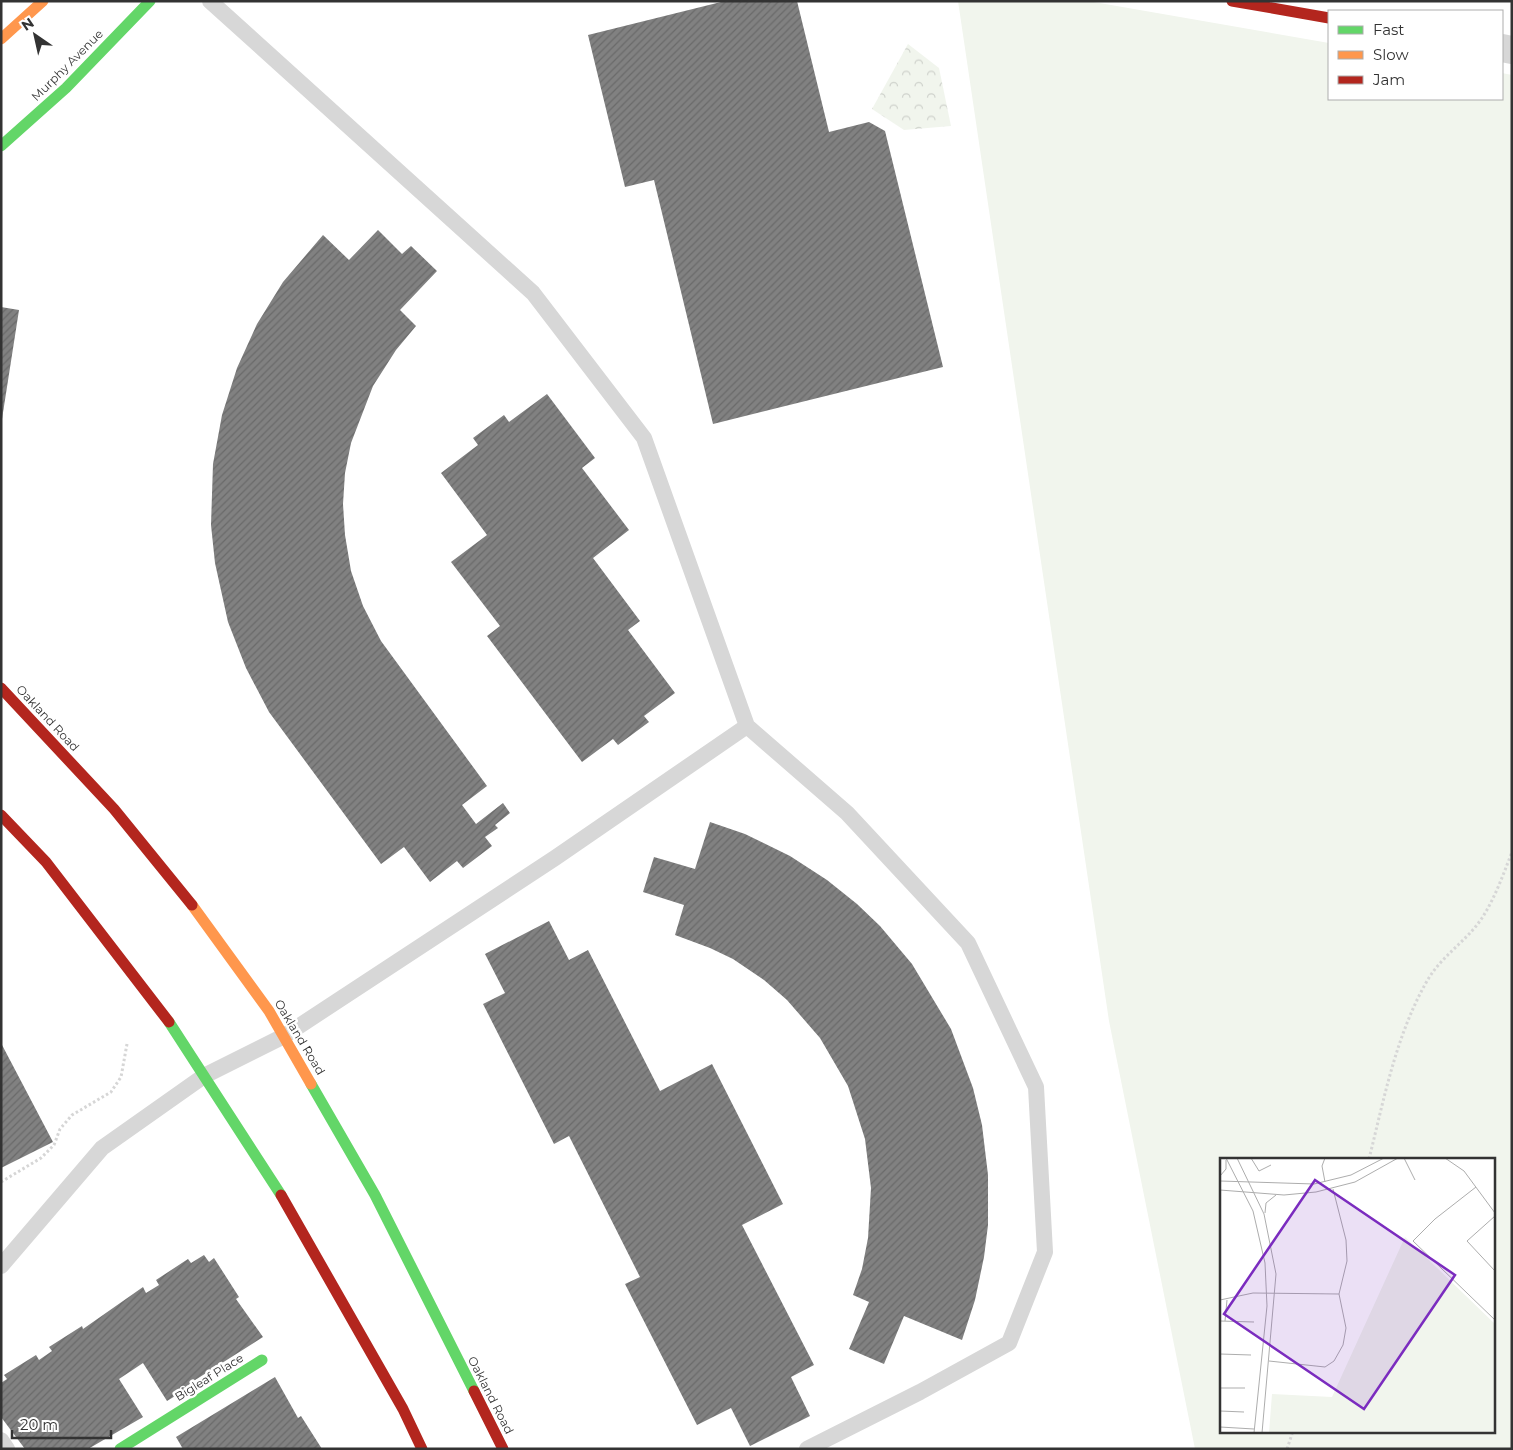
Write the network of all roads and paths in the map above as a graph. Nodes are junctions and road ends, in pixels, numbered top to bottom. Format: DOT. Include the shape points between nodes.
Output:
graph roads {
  1 [pos="43,1"];
  2 [pos="150,1"];
  3 [pos="210,1"];
  4 [pos="1232,1"];
  5 [pos="1328,18"];
  6 [pos="1,39"];
  7 [pos="1,146"];
  8 [pos="1,688"];
  9 [pos="748,726"];
  10 [pos="1,815"];
  11 [pos="1512,852"];
  12 [pos="284,1036"];
  13 [pos="127,1044"];
  14 [pos="204,1076"];
  15 [pos="1369,1158"];
  16 [pos="1,1182"];
  17 [pos="1,1266"];
  18 [pos="262,1360"];
  19 [pos="1293,1432"];
  20 [pos="1,1440"];
  21 [pos="7,1449"];
  22 [pos="120,1449"];
  23 [pos="422,1449"];
  24 [pos="503,1449"];
  25 [pos="808,1449"];
  26 [pos="1287,1449"];
  1 -- 6 [label="main road"];
  2 -- 7 [label="main road, Murphy Avenue" via="66,88"];
  3 -- 9 [label="lane" via="533,293 644,438"];
  4 -- 5 [label="main road"];
  8 -- 12 [label="main road, Oakland Road" via="114,809 184,894 270,1011"];
  9 -- 12 [label="lane" via="555,858"];
  9 -- 25 [label="lane" via="847,812 968,943 1036,1087 1045,1252 1009,1343"];
  10 -- 14 [label="main road" via="46,862 152,998"];
  11 -- 15 [label="path" via="1481,919 1443,957 1414,1003 1385,1092"];
  12 -- 14 [label="lane"];
  12 -- 24 [label="main road, Oakland Road" via="375,1195"];
  13 -- 16 [label="path" via="121,1077 111,1092 72,1115 60,1129 54,1145 41,1158"];
  14 -- 17 [label="lane" via="102,1148"];
  14 -- 23 [label="main road" via="272,1178 403,1409"];
  18 -- 22 [label="main road, Bigleaf Place"];
  19 -- 26 [label="path"];
  20 -- 21 [label="lane"];
}
